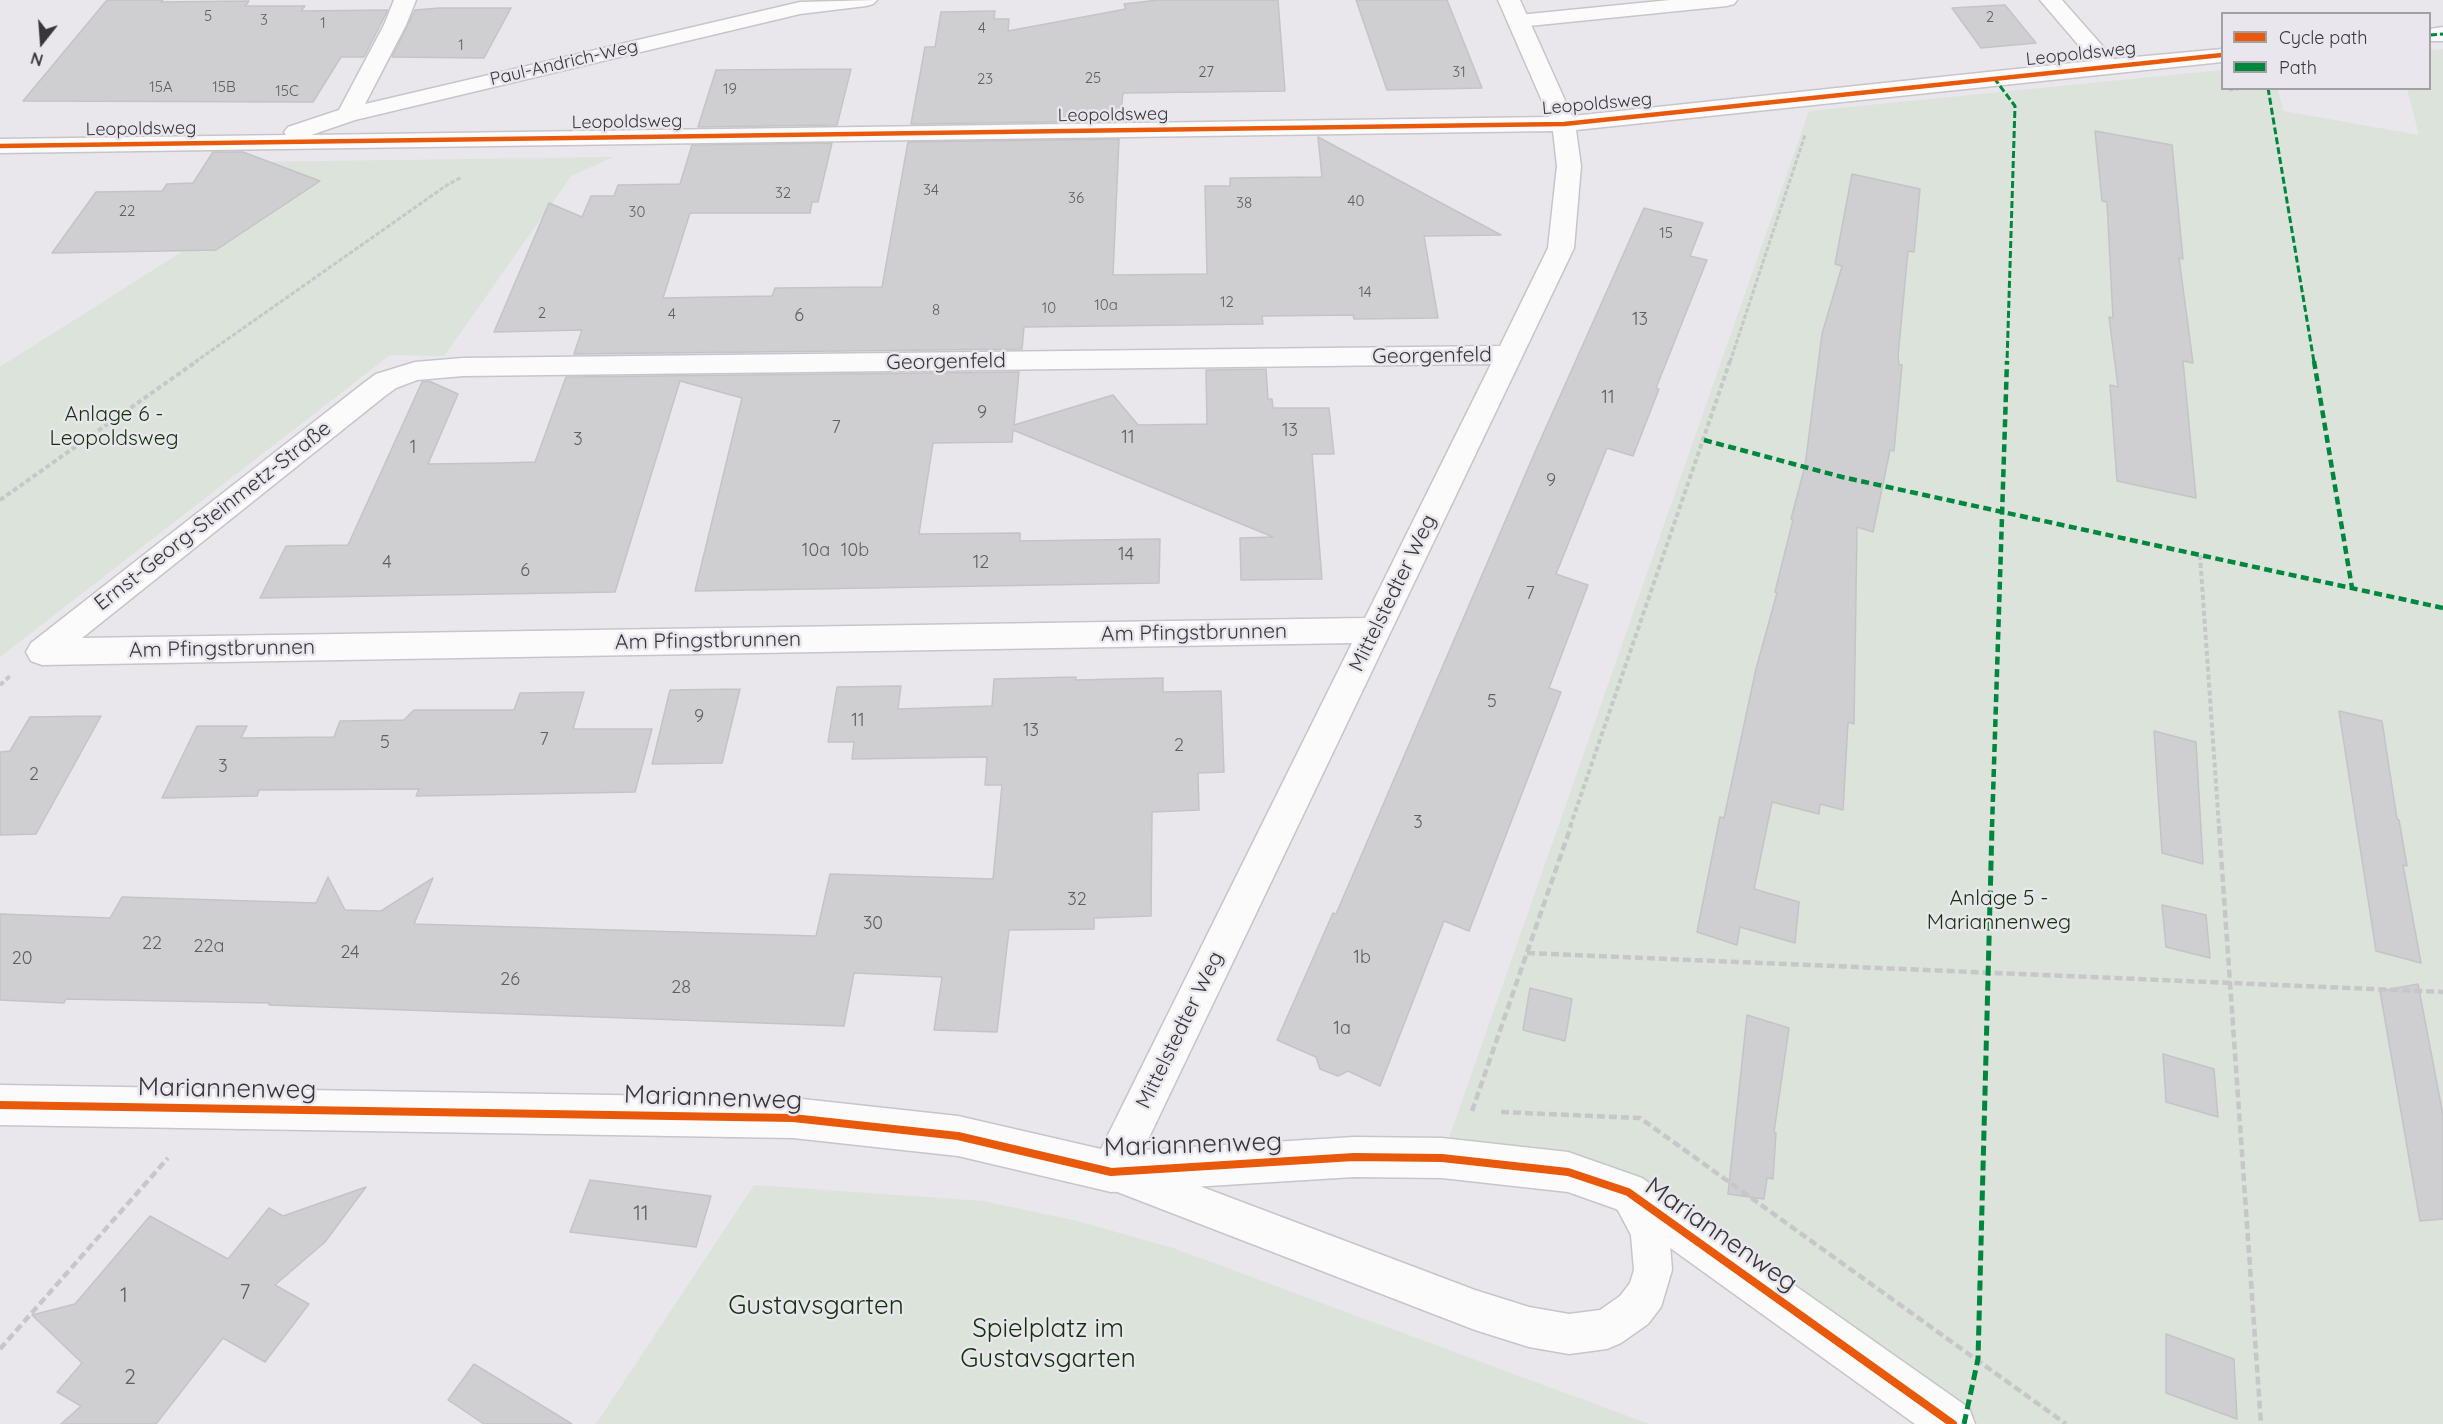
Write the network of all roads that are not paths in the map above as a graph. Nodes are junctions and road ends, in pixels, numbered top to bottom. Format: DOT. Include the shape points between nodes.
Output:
graph roads {
  1 [pos="405,0"];
  2 [pos="866,0"];
  3 [pos="1509,0"];
  4 [pos="1727,0"];
  5 [pos="2051,0"];
  6 [pos="1519,21"];
  7 [pos="2221,55"];
  8 [pos="2108,66"];
  9 [pos="348,115"];
  10 [pos="1564,124"];
  11 [pos="266,142"];
  12 [pos="0,146"];
  13 [pos="1509,355"];
  14 [pos="386,381"];
  15 [pos="1374,630"];
  16 [pos="42,652"];
  17 [pos="0,1105"];
  18 [pos="1111,1172"];
  19 [pos="1628,1192"];
  20 [pos="1953,1424"];
  1 -- 9 [label="street"];
  2 -- 9 [label="street, Paul-Andrich-Weg" via="800,8"];
  3 -- 6 [label="street, Mittelstedter Weg"];
  4 -- 6 [label="lane"];
  5 -- 8 [label="street"];
  6 -- 10 [label="street, Mittelstedter Weg"];
  7 -- 8 [label="street, Leopoldsweg"];
  8 -- 10 [label="street, Leopoldsweg"];
  9 -- 11 [label="street, Paul-Andrich-Weg"];
  10 -- 11 [label="street, Leopoldsweg"];
  10 -- 13 [label="street, Mittelstedter Weg" via="1569,166 1561,248"];
  11 -- 12 [label="street, Leopoldsweg"];
  13 -- 14 [label="street, Georgenfeld" via="463,368 415,371"];
  13 -- 15 [label="street, Mittelstedter Weg"];
  14 -- 16 [label="street, Ernst-Georg-Steinmetz-Straße"];
  15 -- 16 [label="street, Am Pfingstbrunnen"];
  15 -- 18 [label="street, Mittelstedter Weg"];
  17 -- 18 [label="street, Mariannenweg" via="793,1118 958,1136"];
  18 -- 19 [label="street, Mariannenweg" via="1354,1156 1442,1158 1568,1172"];
  18 -- 19 [label="lane" via="1475,1310 1529,1327 1569,1334 1607,1329 1634,1310 1647,1293 1653,1270 1650,1232"];
  19 -- 20 [label="street, Mariannenweg"];
}
